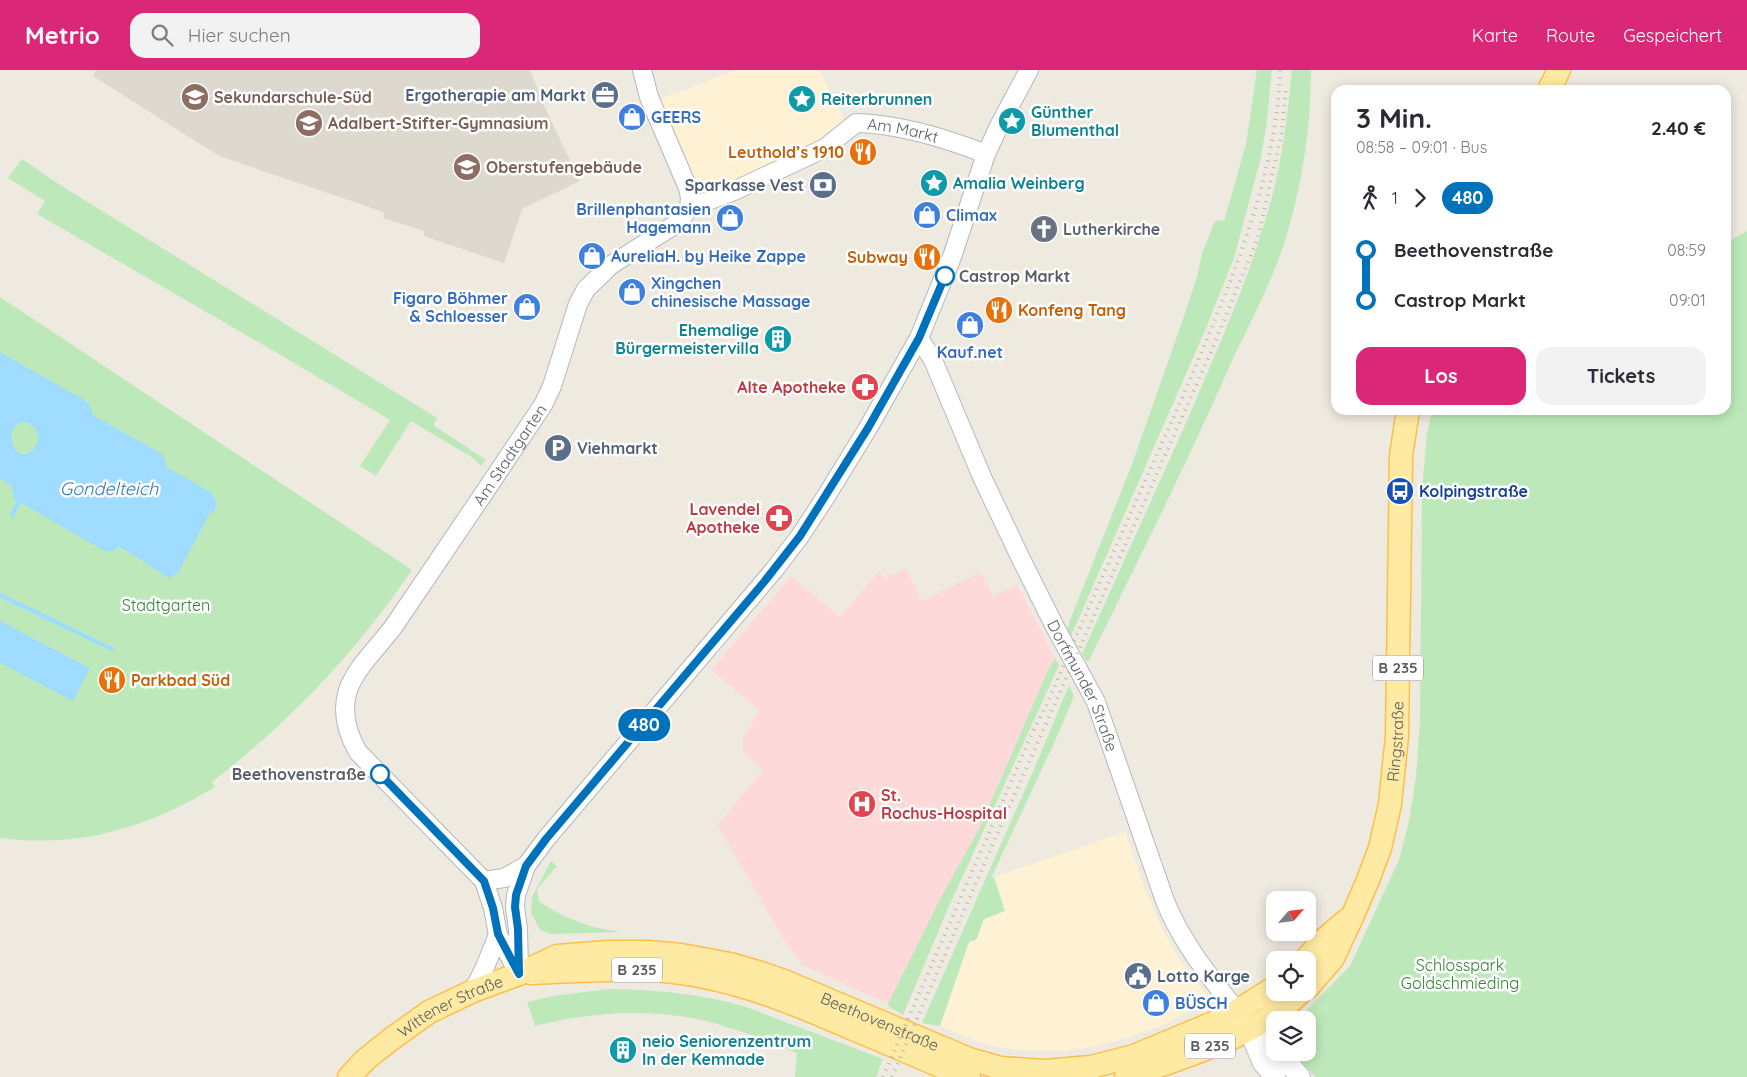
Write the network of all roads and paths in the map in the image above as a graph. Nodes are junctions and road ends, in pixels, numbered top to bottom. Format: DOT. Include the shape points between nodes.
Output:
graph roads {
  1 [pos="642,70"];
  2 [pos="1029,70"];
  3 [pos="1560,70"];
  4 [pos="1552,85"];
  5 [pos="986,154"];
  6 [pos="689,208"];
  7 [pos="919,338"];
  8 [pos="1407,415"];
  9 [pos="526,866"];
  10 [pos="484,881"];
  11 [pos="1352,915"];
  12 [pos="498,934"];
  13 [pos="1313,951"];
  14 [pos="519,974"];
  15 [pos="1316,978"];
  16 [pos="473,991"];
  17 [pos="1266,996"];
  18 [pos="1292,1001"];
  19 [pos="1243,1020"];
  20 [pos="1266,1040"];
  21 [pos="1287,1061"];
  22 [pos="349,1077"];
  23 [pos="969,1077"];
  24 [pos="1126,1077"];
  25 [pos="1275,1077"];
  26 [pos="1300,1077"];
  1 -- 6 [label="street" via="649,97 688,188"];
  2 -- 5 [label="street, Wittener Straße"];
  3 -- 4 [label="main road"];
  5 -- 6 [label="street, Am Markt" via="892,125 856,123 825,148"];
  5 -- 7 [label="street, Wittener Straße" via="952,257"];
  6 -- 10 [label="street, Am Stadtgarten" via="676,224 611,265 586,289 543,405 437,565 348,691 345,719 358,752"];
  7 -- 9 [label="street, Wittener Straße" via="868,428 800,536"];
  7 -- 19 [label="street, Dortmunder Straße" via="933,360 982,477 1021,559 1096,702 1172,919 1194,956"];
  8 -- 11 [label="main road, Ringstraße / B 235" via="1401,456 1397,736 1390,804 1380,848"];
  9 -- 10 [label="street, Wittener Straße" via="504,878"];
  9 -- 14 [label="street, Wittener Straße" via="515,907"];
  10 -- 12 [label="street"];
  11 -- 13 [label="main road, Ringstraße / B 235"];
  11 -- 15 [label="main road, Ringstraße / B 235" via="1333,958"];
  12 -- 14 [label="street"];
  12 -- 16 [label="street"];
  14 -- 16 [label="main road, Wittener Straße / B 235"];
  14 -- 19 [label="main road, Beethovenstraße / B 235" via="557,956 648,952 703,958 784,981 969,1059 1001,1068 1044,1071 1091,1066 1134,1056 1213,1023"];
  14 -- 23 [label="main road, Beethovenstraße / B 235" via="646,970 728,982 799,1006"];
  16 -- 22 [label="main road, Wittener Straße / B 235" via="429,1012 405,1028"];
  17 -- 19 [label="main road, B 235"];
  18 -- 19 [label="main road, B 235" via="1287,1006"];
  19 -- 20 [label="main road, Dortmunder Straße"];
  19 -- 24 [label="main road, B 235" via="1189,1055"];
  19 -- 25 [label="main road, Dortmunder Straße" via="1263,1063"];
  21 -- 26 [label="main road"];
}
